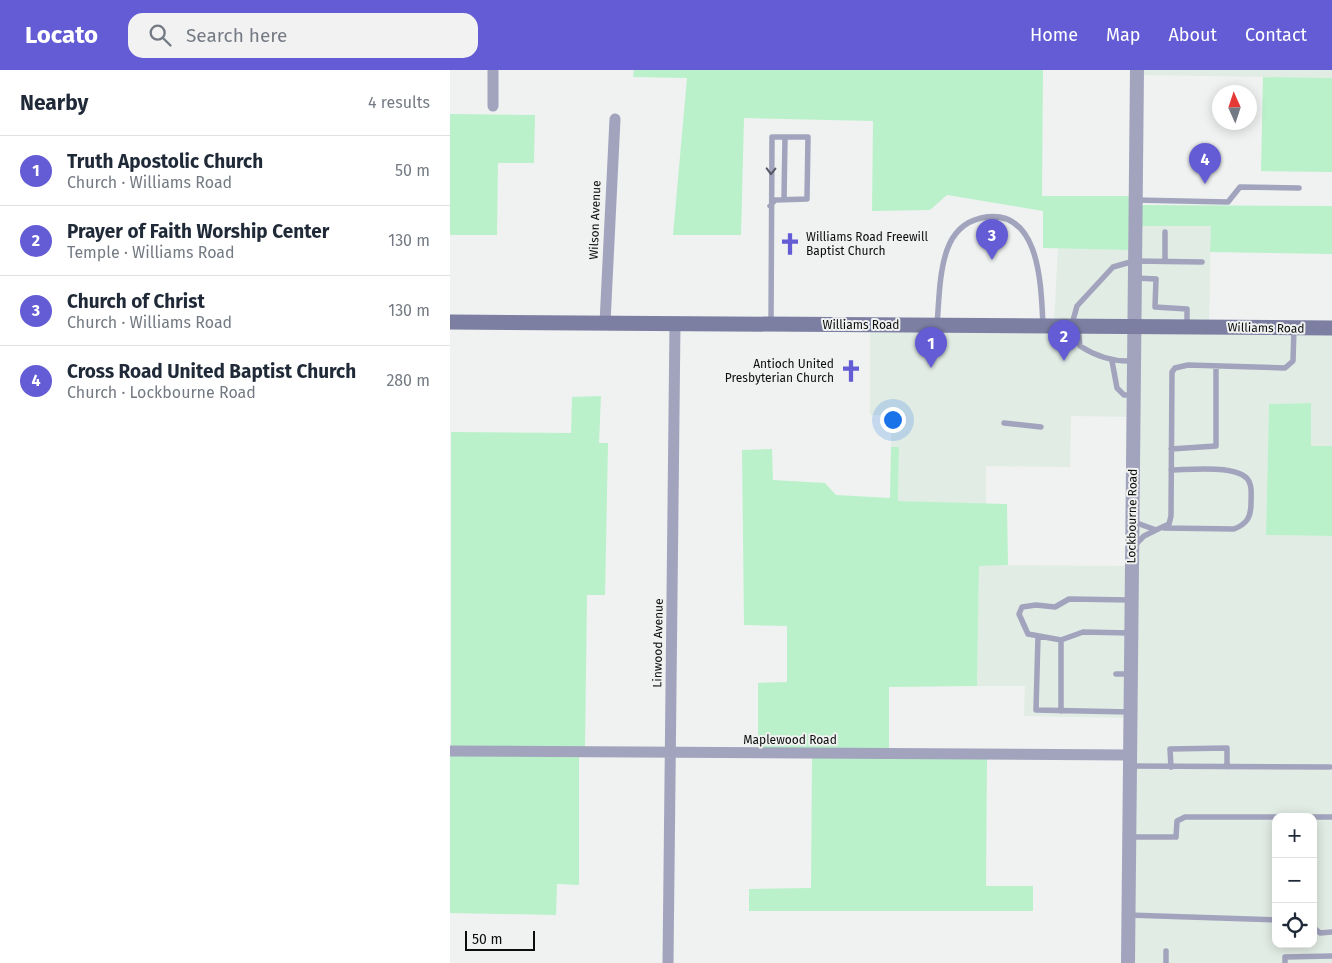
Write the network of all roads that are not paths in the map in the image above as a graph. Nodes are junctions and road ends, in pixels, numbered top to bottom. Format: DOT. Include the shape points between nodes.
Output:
graph roads {
  1 [pos="493,70"];
  2 [pos="1137,70"];
  3 [pos="492,106"];
  4 [pos="615,118"];
  5 [pos="784,137"];
  6 [pos="1298,188"];
  7 [pos="784,199"];
  8 [pos="1135,200"];
  9 [pos="770,206"];
  10 [pos="1165,232"];
  11 [pos="1134,261"];
  12 [pos="1165,261"];
  13 [pos="1202,262"];
  14 [pos="1134,278"];
  15 [pos="450,322"];
  16 [pos="605,323"];
  17 [pos="675,324"];
  18 [pos="772,324"];
  19 [pos="937,325"];
  20 [pos="1043,326"];
  21 [pos="1075,326"];
  22 [pos="1134,326"];
  23 [pos="1187,327"];
  24 [pos="1294,328"];
  25 [pos="1332,328"];
  26 [pos="1112,361"];
  27 [pos="1133,361"];
  28 [pos="1216,366"];
  29 [pos="1133,395"];
  30 [pos="1004,423"];
  31 [pos="1041,427"];
  32 [pos="1171,449"];
  33 [pos="1171,470"];
  34 [pos="1132,522"];
  35 [pos="1164,528"];
  36 [pos="1156,530"];
  37 [pos="1131,548"];
  38 [pos="1131,600"];
  39 [pos="1131,633"];
  40 [pos="1038,636"];
  41 [pos="1061,640"];
  42 [pos="1116,674"];
  43 [pos="1130,674"];
  44 [pos="1061,711"];
  45 [pos="1130,712"];
  46 [pos="450,751"];
  47 [pos="671,753"];
  48 [pos="1129,760"];
  49 [pos="1171,767"];
  50 [pos="1228,767"];
  51 [pos="1330,767"];
  52 [pos="1272,817"];
  53 [pos="1317,817"];
  54 [pos="1332,817"];
  55 [pos="1129,837"];
  56 [pos="1128,916"];
  57 [pos="1272,920"];
  58 [pos="1317,930"];
  59 [pos="1332,932"];
  60 [pos="1166,951"];
  61 [pos="1332,956"];
  62 [pos="668,963"];
  63 [pos="1128,963"];
  64 [pos="1166,963"];
  65 [pos="1285,963"];
  1 -- 3 [label="street"];
  2 -- 8 [label="street, Lockbourne Road"];
  4 -- 16 [label="street, Wilson Avenue"];
  5 -- 7 [label="lane"];
  5 -- 7 [label="lane" via="808,137 807,198"];
  5 -- 9 [label="lane, one-way" via="772,137"];
  6 -- 8 [label="lane" via="1240,187 1228,202"];
  7 -- 9 [label="lane" via="775,200"];
  8 -- 11 [label="street, Lockbourne Road"];
  9 -- 18 [label="lane"];
  10 -- 12 [label="lane"];
  11 -- 12 [label="lane"];
  11 -- 14 [label="street, Lockbourne Road"];
  11 -- 21 [label="lane" via="1113,268 1077,306"];
  12 -- 13 [label="lane"];
  14 -- 22 [label="street, Lockbourne Road"];
  14 -- 23 [label="lane" via="1156,279 1155,307 1187,309"];
  15 -- 16 [label="main road, Williams Road"];
  16 -- 17 [label="main road, Williams Road"];
  17 -- 18 [label="main road, Williams Road"];
  17 -- 47 [label="street, Linwood Avenue"];
  18 -- 19 [label="main road, Williams Road"];
  19 -- 20 [label="main road, Williams Road"];
  19 -- 20 [label="lane" via="942,274 954,236 967,223 993,216 1004,217 1019,227 1037,259"];
  20 -- 21 [label="main road, Williams Road"];
  21 -- 22 [label="main road, Williams Road"];
  21 -- 26 [label="lane" via="1080,346"];
  22 -- 23 [label="main road, Williams Road"];
  22 -- 27 [label="street, Lockbourne Road"];
  23 -- 24 [label="main road, Williams Road"];
  24 -- 25 [label="main road, Williams Road"];
  24 -- 28 [label="lane" via="1294,354 1290,366"];
  26 -- 27 [label="lane"];
  26 -- 29 [label="lane" via="1117,388 1124,395"];
  27 -- 29 [label="street, Lockbourne Road"];
  28 -- 32 [label="lane" via="1182,366 1172,372"];
  28 -- 32 [label="lane" via="1216,446"];
  29 -- 34 [label="street, Lockbourne Road"];
  30 -- 31 [label="lane"];
  32 -- 33 [label="lane"];
  33 -- 35 [label="lane" via="1171,516"];
  33 -- 35 [label="lane" via="1229,470 1245,475 1250,484 1251,516 1244,525 1234,529"];
  34 -- 36 [label="lane"];
  34 -- 37 [label="street, Lockbourne Road"];
  35 -- 36 [label="lane"];
  36 -- 37 [label="lane"];
  37 -- 38 [label="street, Lockbourne Road"];
  38 -- 39 [label="street, Lockbourne Road"];
  38 -- 40 [label="lane" via="1069,599 1055,607 1022,607 1018,614 1028,634"];
  39 -- 41 [label="lane" via="1083,632"];
  39 -- 43 [label="street, Lockbourne Road"];
  40 -- 41 [label="lane"];
  40 -- 44 [label="lane" via="1036,710"];
  41 -- 44 [label="lane"];
  42 -- 43 [label="lane"];
  43 -- 45 [label="street, Lockbourne Road"];
  44 -- 45 [label="lane"];
  45 -- 48 [label="street, Lockbourne Road"];
  46 -- 47 [label="street, Maplewood Road"];
  47 -- 48 [label="street, Maplewood Road"];
  47 -- 62 [label="street, Linwood Avenue"];
  48 -- 49 [label="lane"];
  48 -- 55 [label="street, Lockbourne Road"];
  49 -- 50 [label="lane"];
  49 -- 50 [label="lane" via="1170,749 1227,748"];
  50 -- 51 [label="lane"];
  52 -- 55 [label="lane" via="1185,817 1177,821 1176,837"];
  53 -- 54 [label="lane"];
  55 -- 56 [label="street, Lockbourne Road"];
  56 -- 57 [label="lane"];
  56 -- 63 [label="street, Lockbourne Road"];
  58 -- 59 [label="lane"];
  60 -- 64 [label="lane"];
  61 -- 65 [label="lane" via="1285,957"];
}
